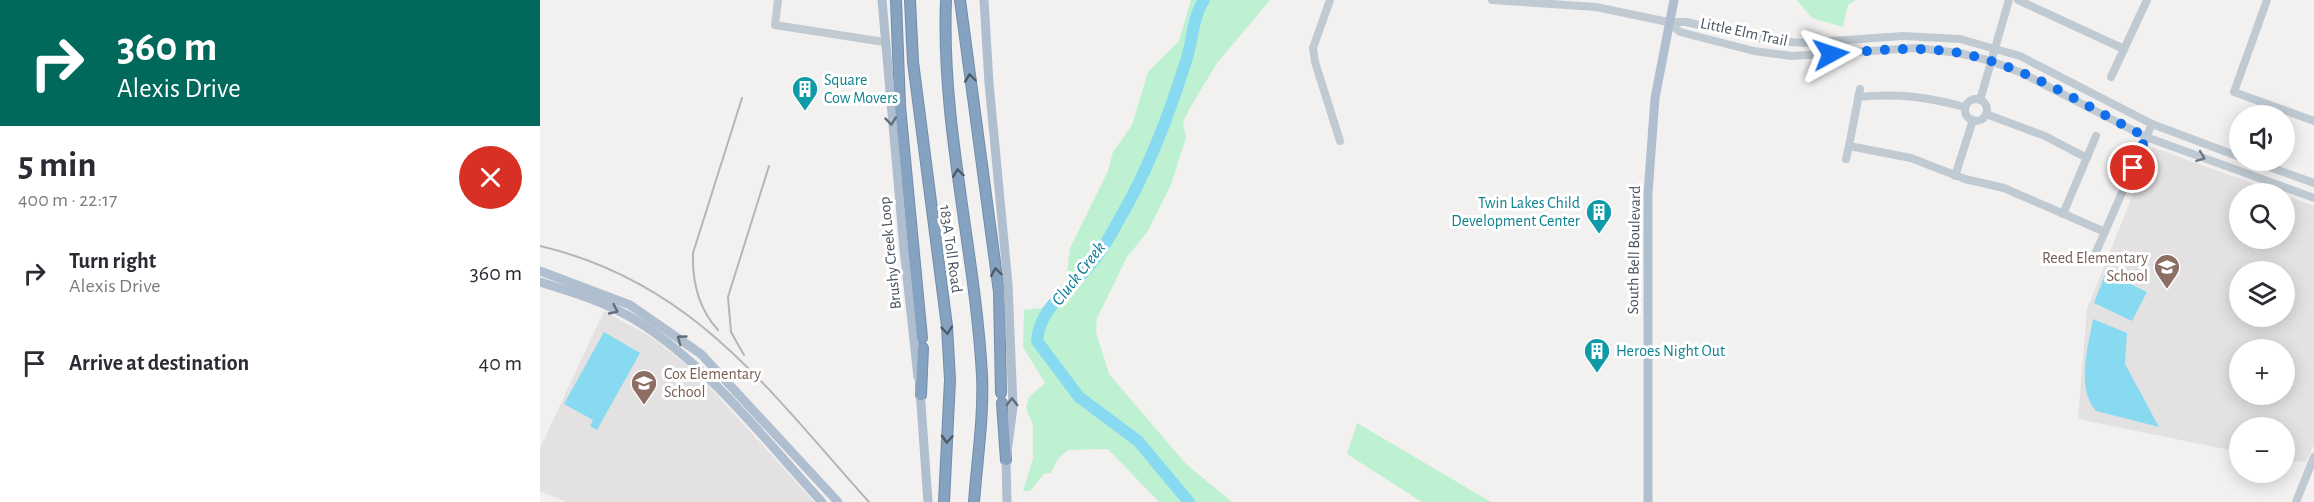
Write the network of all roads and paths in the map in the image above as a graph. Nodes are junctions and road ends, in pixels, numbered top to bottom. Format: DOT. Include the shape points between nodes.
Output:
graph roads {
  1 [pos="778,0"];
  2 [pos="882,0"];
  3 [pos="896,0"];
  4 [pos="910,0"];
  5 [pos="946,0"];
  6 [pos="960,0"];
  7 [pos="984,0"];
  8 [pos="1330,0"];
  9 [pos="1492,0"];
  10 [pos="1674,0"];
  11 [pos="2009,0"];
  12 [pos="2018,0"];
  13 [pos="2147,0"];
  14 [pos="2267,0"];
  15 [pos="1668,22"];
  16 [pos="884,42"];
  17 [pos="1995,48"];
  18 [pos="2124,49"];
  19 [pos="1991,61"];
  20 [pos="2111,77"];
  21 [pos="1980,100"];
  22 [pos="1965,108"];
  23 [pos="1986,114"];
  24 [pos="1973,120"];
  25 [pos="2314,121"];
  26 [pos="2152,124"];
  27 [pos="2096,136"];
  28 [pos="2146,137"];
  29 [pos="1340,141"];
  30 [pos="1849,146"];
  31 [pos="2229,153"];
  32 [pos="2087,158"];
  33 [pos="1846,159"];
  34 [pos="2281,171"];
  35 [pos="1955,176"];
  36 [pos="2314,183"];
  37 [pos="2314,198"];
  38 [pos="2063,214"];
  39 [pos="2105,232"];
  40 [pos="2092,259"];
  41 [pos="540,271"];
  42 [pos="540,282"];
  43 [pos="696,366"];
  44 [pos="921,395"];
  45 [pos="2314,457"];
  46 [pos="1006,460"];
  47 [pos="830,494"];
  48 [pos="822,502"];
  49 [pos="838,502"];
  50 [pos="928,502"];
  51 [pos="944,502"];
  52 [pos="974,502"];
  53 [pos="1007,502"];
  54 [pos="1648,502"];
  55 [pos="2296,502"];
  1 -- 16 [label="street" via="775,25"];
  2 -- 16 [label="main road, Brushy Creek Loop"];
  3 -- 44 [label="highway" via="900,106 922,343"];
  4 -- 51 [label="highway, 183A Toll Road, one-way" via="913,62 947,326 950,381"];
  52 -- 5 [label="highway, 183A Toll Road, one-way" via="982,377 967,231 948,106"];
  46 -- 6 [label="highway, one-way" via="999,292"];
  46 -- 7 [label="main road, one-way" via="1013,407 1008,284 988,83"];
  8 -- 29 [label="street" via="1314,48"];
  9 -- 15 [label="street" via="1596,7"];
  10 -- 15 [label="main road, South Bell Boulevard"];
  11 -- 17 [label="street"];
  12 -- 18 [label="street"];
  13 -- 18 [label="street"];
  14 -- 25 [label="street" via="2234,92"];
  15 -- 17 [label="street, Little Elm Trail" via="1686,22 1776,41 1921,36 1960,39"];
  15 -- 19 [label="street, Little Elm Trail" via="1680,32 1754,51 1792,56 1917,48"];
  15 -- 54 [label="main road, South Bell Boulevard" via="1655,98 1648,193"];
  16 -- 44 [label="main road, Brushy Creek Loop, one-way"];
  17 -- 19 [label="street"];
  17 -- 26 [label="street, Little Elm Trail" via="2020,56"];
  18 -- 20 [label="street"];
  19 -- 21 [label="street"];
  19 -- 28 [label="street, Little Elm Trail"];
  21 -- 22 [label="street" via="1972,100"];
  21 -- 23 [label="street"];
  22 -- 24 [label="street" via="1967,117"];
  22 -- 30 [label="street" via="1932,98 1859,93"];
  23 -- 24 [label="street"];
  23 -- 32 [label="street" via="2045,136"];
  24 -- 35 [label="street"];
  26 -- 28 [label="street"];
  26 -- 31 [label="street, Little Elm Trail"];
  27 -- 32 [label="street"];
  28 -- 37 [label="street, Little Elm Trail, one-way"];
  28 -- 39 [label="street"];
  30 -- 33 [label="street"];
  30 -- 35 [label="street" via="1911,158"];
  32 -- 38 [label="street"];
  34 -- 36 [label="street"];
  35 -- 38 [label="street" via="2004,188"];
  38 -- 39 [label="street"];
  39 -- 40 [label="street"];
  47 -- 41 [label="main road, one-way" via="701,354 630,305"];
  42 -- 43 [label="main road, one-way" via="588,297 635,320"];
  43 -- 47 [label="main road" via="704,365 813,484"];
  43 -- 48 [label="main road"];
  44 -- 50 [label="main road, Brushy Creek Loop"];
  45 -- 55 [label="street"];
  46 -- 53 [label="main road"];
  47 -- 49 [label="main road"];
}
